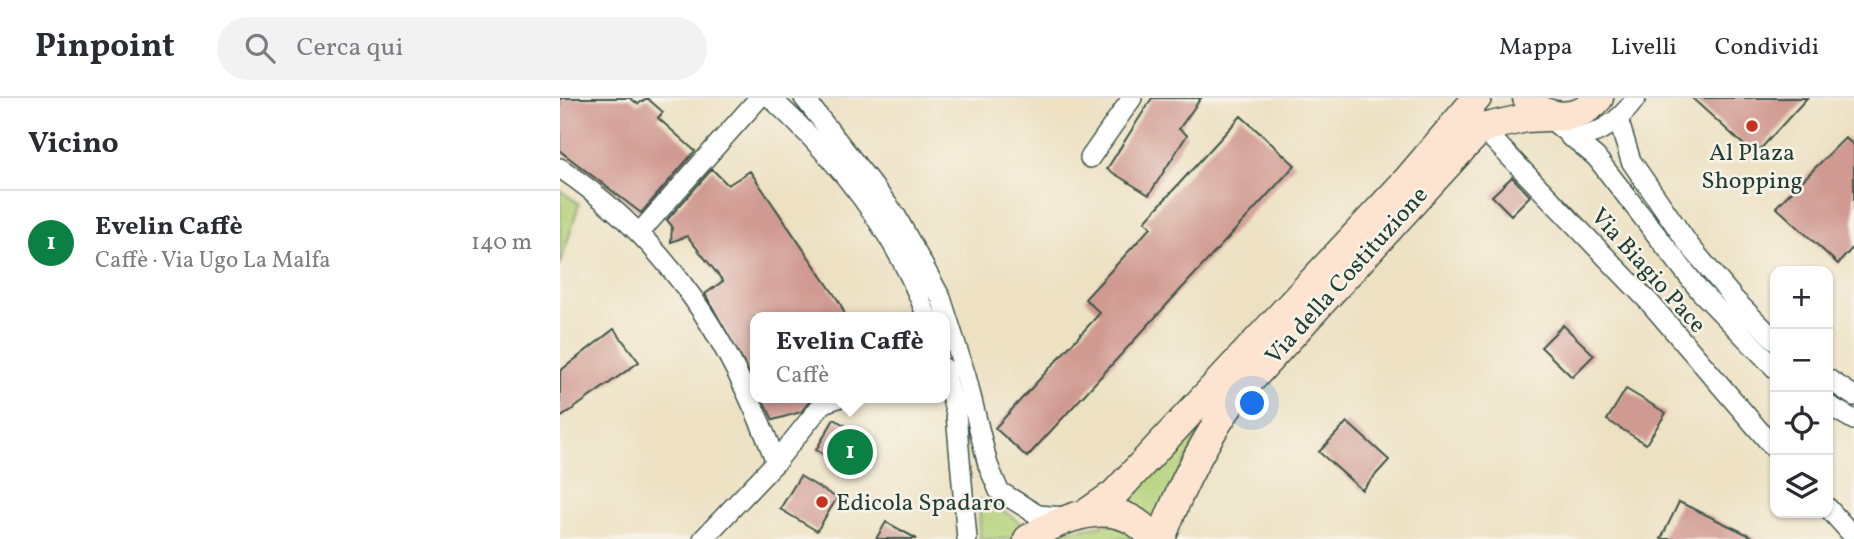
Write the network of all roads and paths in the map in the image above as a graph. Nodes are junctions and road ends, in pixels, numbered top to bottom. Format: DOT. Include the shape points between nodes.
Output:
graph roads {
  1 [pos="759,98"];
  2 [pos="771,98"];
  3 [pos="803,98"];
  4 [pos="1132,98"];
  5 [pos="1599,98"];
  6 [pos="1473,107"];
  7 [pos="1625,107"];
  8 [pos="1550,116"];
  9 [pos="1090,158"];
  10 [pos="560,168"];
  11 [pos="640,232"];
  12 [pos="925,312"];
  13 [pos="944,312"];
  14 [pos="950,327"];
  15 [pos="1770,335"];
  16 [pos="1770,363"];
  17 [pos="1833,382"];
  18 [pos="950,391"];
  19 [pos="750,395"];
  20 [pos="1854,396"];
  21 [pos="754,403"];
  22 [pos="823,403"];
  23 [pos="1833,408"];
  24 [pos="1854,420"];
  25 [pos="1770,443"];
  26 [pos="776,462"];
  27 [pos="965,488"];
  28 [pos="999,491"];
  29 [pos="1833,514"];
  30 [pos="1077,515"];
  31 [pos="1854,537"];
  32 [pos="703,539"];
  33 [pos="967,539"];
  34 [pos="1028,539"];
  35 [pos="1153,539"];
  36 [pos="1161,539"];
  1 -- 11 [label="street"];
  2 -- 12 [label="street" via="854,188 907,273"];
  3 -- 13 [label="street" via="895,214 925,266"];
  4 -- 9 [label="street"];
  5 -- 8 [label="main road" via="1588,109"];
  6 -- 8 [label="main road" via="1501,122"];
  6 -- 25 [label="street, Via Biagio Pace"];
  6 -- 30 [label="main road, Via della Costituzione" via="1114,494"];
  6 -- 36 [label="main road, Via della Costituzione" via="1222,414"];
  7 -- 8 [label="street" via="1593,134"];
  7 -- 15 [label="street" via="1631,161 1689,245"];
  8 -- 16 [label="street" via="1596,157 1700,291"];
  10 -- 11 [label="street"];
  11 -- 19 [label="street" via="694,297"];
  14 -- 28 [label="street"];
  17 -- 20 [label="street"];
  18 -- 27 [label="street"];
  21 -- 26 [label="street"];
  22 -- 26 [label="street"];
  23 -- 24 [label="street"];
  26 -- 32 [label="street"];
  27 -- 28 [label="street"];
  27 -- 33 [label="street"];
  28 -- 30 [label="street" via="1038,515"];
  29 -- 31 [label="street"];
  30 -- 34 [label="main road, Via della Costituzione"];
  30 -- 35 [label="main road" via="1116,512 1131,517"];
}
